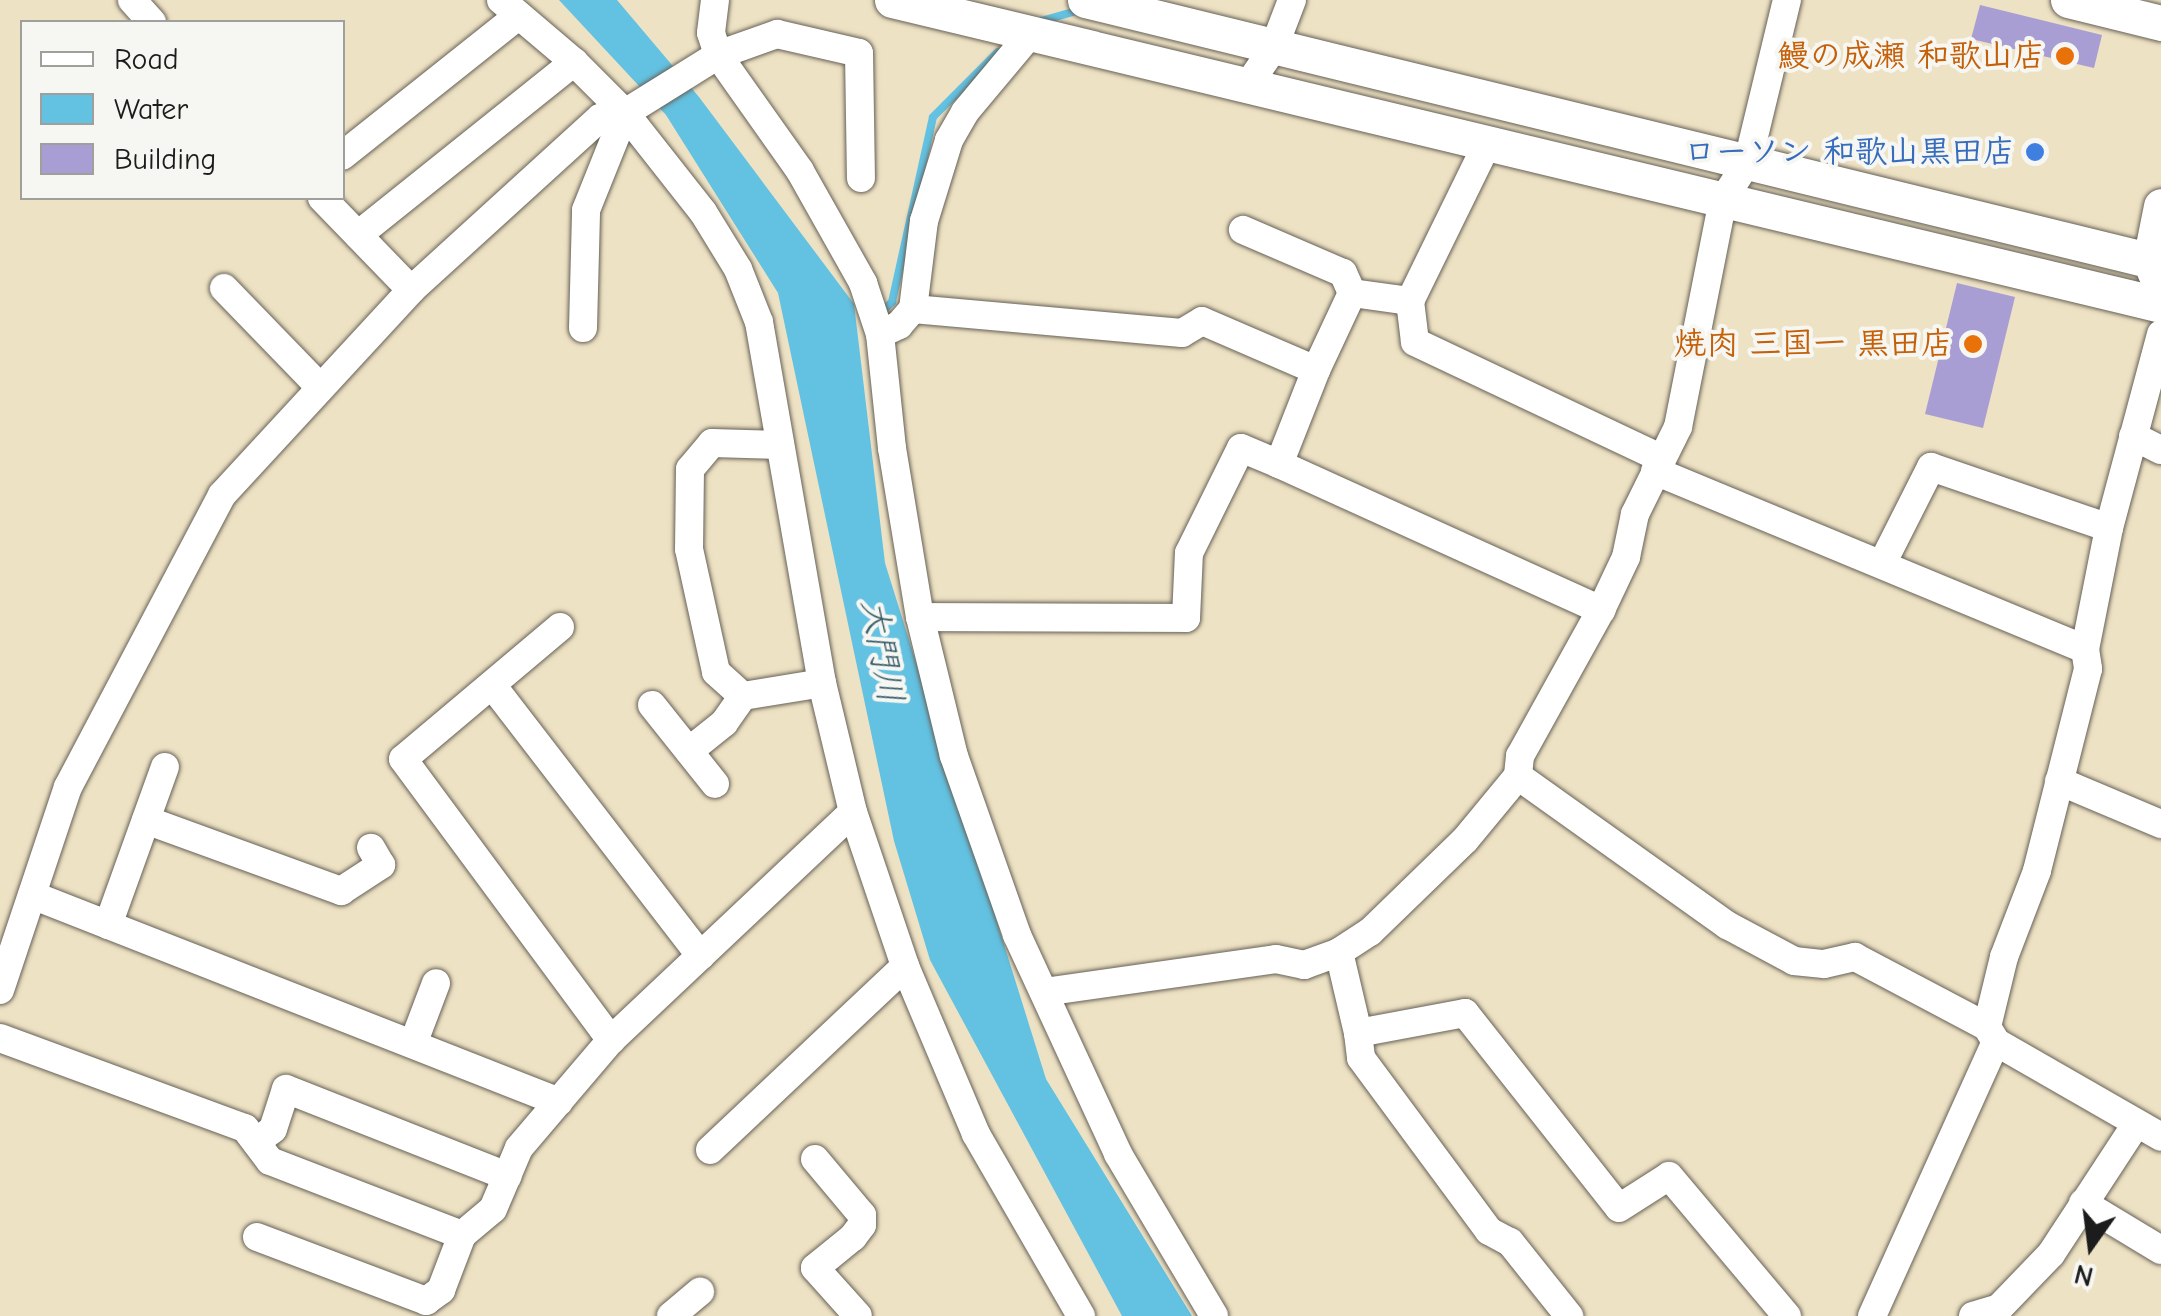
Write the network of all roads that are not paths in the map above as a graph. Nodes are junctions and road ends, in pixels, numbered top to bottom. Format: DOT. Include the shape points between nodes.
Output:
graph roads {
  1 [pos="132,0"];
  2 [pos="715,0"];
  3 [pos="892,0"];
  4 [pos="1084,0"];
  5 [pos="1292,0"];
  6 [pos="1787,0"];
  7 [pos="2068,0"];
  8 [pos="510,7"];
  9 [pos="150,20"];
  10 [pos="2161,23"];
  11 [pos="1032,32"];
  12 [pos="1274,46"];
  13 [pos="711,61"];
  14 [pos="574,62"];
  15 [pos="1248,85"];
  16 [pos="629,110"];
  17 [pos="1487,144"];
  18 [pos="345,153"];
  19 [pos="1748,161"];
  20 [pos="861,178"];
  21 [pos="324,200"];
  22 [pos="1723,200"];
  23 [pos="2161,206"];
  24 [pos="1243,230"];
  25 [pos="358,235"];
  26 [pos="2157,271"];
  27 [pos="224,288"];
  28 [pos="410,290"];
  29 [pos="1352,293"];
  30 [pos="1410,301"];
  31 [pos="2161,305"];
  32 [pos="912,309"];
  33 [pos="583,328"];
  34 [pos="880,334"];
  35 [pos="2161,334"];
  36 [pos="1316,370"];
  37 [pos="320,387"];
  38 [pos="2133,436"];
  39 [pos="780,445"];
  40 [pos="2161,450"];
  41 [pos="1279,464"];
  42 [pos="1658,465"];
  43 [pos="2108,528"];
  44 [pos="1882,564"];
  45 [pos="1601,610"];
  46 [pos="920,617"];
  47 [pos="560,627"];
  48 [pos="2085,649"];
  49 [pos="822,683"];
  50 [pos="492,685"];
  51 [pos="743,696"];
  52 [pos="652,705"];
  53 [pos="689,751"];
  54 [pos="165,767"];
  55 [pos="1518,776"];
  56 [pos="2060,781"];
  57 [pos="715,784"];
  58 [pos="853,812"];
  59 [pos="146,820"];
  60 [pos="2161,824"];
  61 [pos="371,848"];
  62 [pos="32,895"];
  63 [pos="108,925"];
  64 [pos="1339,952"];
  65 [pos="701,956"];
  66 [pos="905,966"];
  67 [pos="436,983"];
  68 [pos="0,990"];
  69 [pos="1044,992"];
  70 [pos="1358,1033"];
  71 [pos="1991,1034"];
  72 [pos="0,1038"];
  73 [pos="611,1040"];
  74 [pos="413,1044"];
  75 [pos="559,1102"];
  76 [pos="2149,1131"];
  77 [pos="256,1142"];
  78 [pos="710,1150"];
  79 [pos="815,1159"];
  80 [pos="507,1176"];
  81 [pos="2083,1203"];
  82 [pos="462,1235"];
  83 [pos="257,1236"];
  84 [pos="2161,1250"];
  85 [pos="700,1292"];
  86 [pos="1995,1313"];
  87 [pos="671,1316"];
  88 [pos="858,1316"];
  89 [pos="1081,1316"];
  90 [pos="1214,1316"];
  91 [pos="1569,1316"];
  92 [pos="1787,1316"];
  93 [pos="1872,1316"];
  1 -- 9 [label="street"];
  2 -- 13 [label="street"];
  3 -- 11 [label="street"];
  4 -- 12 [label="street"];
  5 -- 12 [label="street"];
  6 -- 19 [label="street"];
  7 -- 10 [label="street"];
  8 -- 14 [label="street"];
  8 -- 18 [label="street"];
  11 -- 15 [label="street"];
  11 -- 32 [label="street" via="949,140 924,221"];
  12 -- 15 [label="street"];
  12 -- 19 [label="street"];
  13 -- 16 [label="street"];
  13 -- 20 [label="street" via="777,34 859,53"];
  13 -- 34 [label="street" via="800,171 862,283"];
  14 -- 16 [label="street"];
  14 -- 25 [label="street"];
  15 -- 17 [label="street"];
  16 -- 28 [label="street" via="600,118"];
  16 -- 33 [label="street" via="586,210"];
  16 -- 39 [label="street" via="738,269 759,322"];
  17 -- 22 [label="street"];
  17 -- 30 [label="street"];
  19 -- 22 [label="street"];
  19 -- 26 [label="street"];
  21 -- 25 [label="street"];
  22 -- 31 [label="street"];
  22 -- 42 [label="street" via="1678,427"];
  23 -- 26 [label="street"];
  24 -- 29 [label="street" via="1344,273"];
  25 -- 28 [label="street"];
  27 -- 37 [label="street"];
  28 -- 37 [label="street"];
  29 -- 30 [label="street"];
  29 -- 36 [label="street"];
  30 -- 42 [label="street" via="1415,342"];
  32 -- 34 [label="street"];
  32 -- 36 [label="street" via="1182,332 1202,321"];
  34 -- 46 [label="street"];
  35 -- 38 [label="street"];
  36 -- 41 [label="street"];
  37 -- 62 [label="street" via="222,495 68,787"];
  38 -- 40 [label="street"];
  38 -- 43 [label="street"];
  39 -- 49 [label="street"];
  39 -- 51 [label="street" via="712,443 690,469 689,549 716,672"];
  41 -- 45 [label="street"];
  41 -- 46 [label="street" via="1241,448 1189,553 1186,618"];
  42 -- 44 [label="street"];
  42 -- 45 [label="street"];
  43 -- 44 [label="street" via="1930,468"];
  43 -- 48 [label="street"];
  44 -- 48 [label="street"];
  45 -- 55 [label="street" via="1520,756"];
  46 -- 69 [label="street" via="954,756"];
  47 -- 50 [label="street"];
  48 -- 56 [label="street" via="2088,669"];
  49 -- 51 [label="street"];
  49 -- 58 [label="street"];
  50 -- 65 [label="street"];
  50 -- 73 [label="street" via="404,759"];
  51 -- 53 [label="street" via="724,723"];
  52 -- 53 [label="street"];
  53 -- 57 [label="street"];
  54 -- 59 [label="street"];
  55 -- 64 [label="street" via="1465,840 1370,932"];
  55 -- 71 [label="street" via="1728,924 1794,961 1856,957"];
  56 -- 60 [label="street"];
  56 -- 71 [label="street" via="2037,871 2004,957"];
  58 -- 65 [label="street"];
  58 -- 66 [label="street"];
  59 -- 61 [label="street" via="341,891 381,866"];
  59 -- 63 [label="street"];
  62 -- 63 [label="street"];
  62 -- 68 [label="street"];
  63 -- 74 [label="street"];
  64 -- 69 [label="street" via="1304,965 1276,959"];
  64 -- 70 [label="street"];
  65 -- 73 [label="street"];
  66 -- 78 [label="street"];
  66 -- 89 [label="street" via="976,1134"];
  67 -- 74 [label="street"];
  69 -- 90 [label="street" via="1118,1154"];
  70 -- 91 [label="street" via="1361,1058 1477,1216 1489,1232 1510,1242"];
  70 -- 92 [label="street" via="1465,1013 1620,1208 1669,1176"];
  71 -- 76 [label="street"];
  71 -- 93 [label="street"];
  72 -- 77 [label="street" via="245,1128"];
  73 -- 75 [label="street"];
  74 -- 75 [label="street"];
  75 -- 80 [label="street" via="519,1148"];
  76 -- 81 [label="street"];
  77 -- 80 [label="street" via="273,1129 286,1090"];
  77 -- 82 [label="street" via="270,1160"];
  79 -- 88 [label="street" via="862,1214 853,1237 815,1268"];
  80 -- 82 [label="street" via="493,1209"];
  81 -- 84 [label="street"];
  81 -- 86 [label="street" via="2051,1254"];
  82 -- 83 [label="street" via="441,1290 426,1301"];
  85 -- 87 [label="street"];
}
